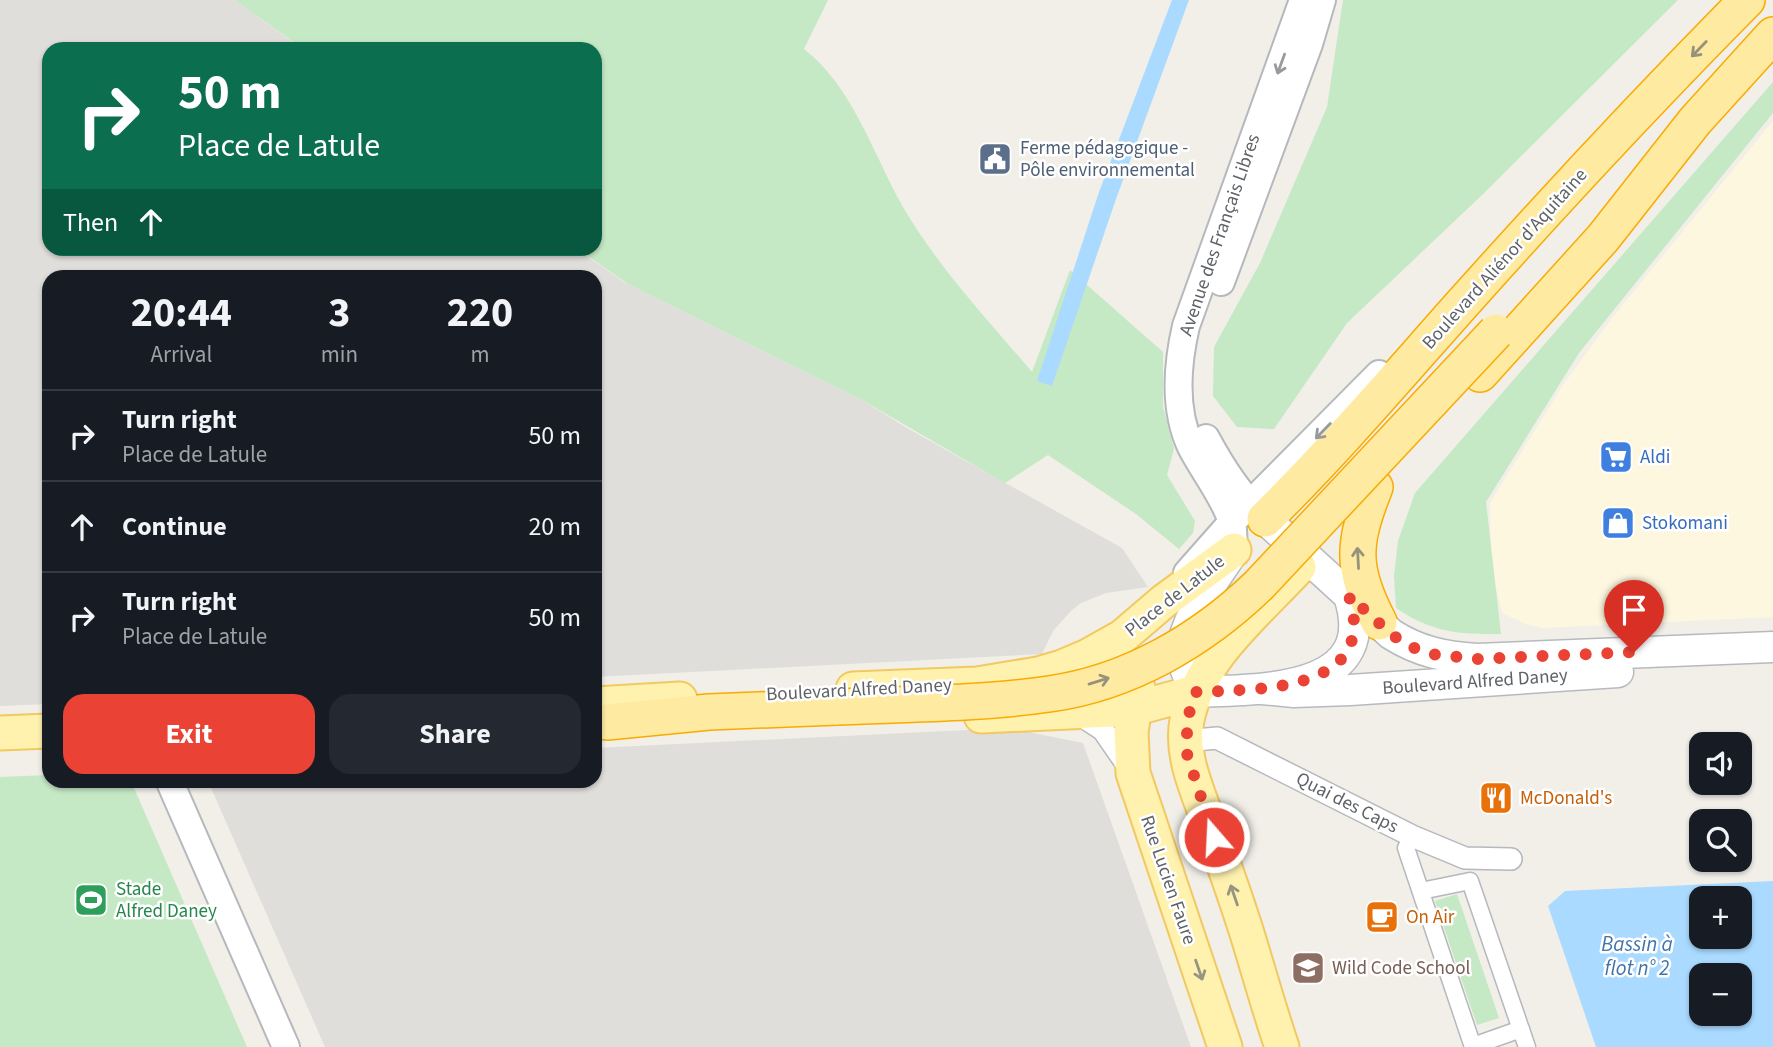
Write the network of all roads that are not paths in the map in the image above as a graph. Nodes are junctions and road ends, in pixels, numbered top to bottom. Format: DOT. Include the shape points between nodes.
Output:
graph roads {
  1 [pos="1303,0"];
  2 [pos="1322,0"];
  3 [pos="1747,0"];
  4 [pos="1773,35"];
  5 [pos="1695,121"];
  6 [pos="1375,487"];
  7 [pos="1245,524"];
  8 [pos="1308,558"];
  9 [pos="1349,596"];
  10 [pos="1379,622"];
  11 [pos="1115,641"];
  12 [pos="1773,647"];
  13 [pos="1773,665"];
  14 [pos="1262,689"];
  15 [pos="1196,692"];
  16 [pos="1133,709"];
  17 [pos="1064,713"];
  18 [pos="602,716"];
  19 [pos="602,716"];
  20 [pos="602,716"];
  21 [pos="42,730"];
  22 [pos="0,733"];
  23 [pos="1185,741"];
  24 [pos="42,750"];
  25 [pos="0,752"];
  26 [pos="1133,774"];
  27 [pos="173,788"];
  28 [pos="1412,836"];
  29 [pos="1511,859"];
  30 [pos="1421,891"];
  31 [pos="1521,1029"];
  32 [pos="286,1047"];
  33 [pos="1225,1047"];
  34 [pos="1282,1047"];
  35 [pos="1473,1047"];
  36 [pos="1527,1047"];
  1 -- 7 [label="street, Avenue des Français Libres, one-way" via="1186,326 1179,359 1180,412 1190,444 1223,501"];
  2 -- 7 [label="street, Avenue des Français Libres" via="1202,333 1196,363 1198,411 1206,438"];
  3 -- 7 [label="highway, Boulevard Aliénor d'Aquitaine, one-way" via="1396,380"];
  4 -- 5 [label="highway"];
  5 -- 6 [label="highway" via="1603,238"];
  18 -- 5 [label="highway, one-way, bridge" via="1052,694 1126,673 1166,654 1233,610 1259,585"];
  6 -- 8 [label="highway"];
  10 -- 6 [label="highway, one-way" via="1363,590 1357,557 1361,522"];
  7 -- 8 [label="main road"];
  7 -- 11 [label="main road, Place de Latule"];
  7 -- 15 [label="main road" via="1188,624 1181,652"];
  7 -- 16 [label="main road, Place de Latule" via="1155,642"];
  8 -- 9 [label="main road"];
  8 -- 15 [label="main road" via="1224,647"];
  9 -- 10 [label="main road"];
  9 -- 14 [label="main road" via="1354,631 1340,663 1326,673"];
  10 -- 12 [label="main road, Boulevard Alfred Daney" via="1409,646 1452,658"];
  11 -- 19 [label="main road, Boulevard Alfred Daney" via="1062,667 977,684"];
  13 -- 14 [label="main road, Boulevard Alfred Daney" via="1350,690"];
  14 -- 15 [label="main road"];
  15 -- 16 [label="main road"];
  15 -- 23 [label="main road"];
  16 -- 17 [label="main road"];
  16 -- 26 [label="main road, Rue Lucien Faure"];
  17 -- 20 [label="main road, Boulevard Alfred Daney" via="721,723"];
  17 -- 26 [label="street" via="1103,730"];
  21 -- 22 [label="main road"];
  23 -- 28 [label="street, Quai des Caps" via="1220,739"];
  34 -- 23 [label="main road, one-way"];
  24 -- 25 [label="main road"];
  26 -- 33 [label="main road, Rue Lucien Faure, one-way"];
  27 -- 32 [label="street"];
  28 -- 29 [label="street, Quai des Caps" via="1465,858"];
  28 -- 30 [label="street" via="1406,848"];
  30 -- 31 [label="street" via="1470,881"];
  30 -- 35 [label="street"];
  31 -- 35 [label="street"];
  31 -- 36 [label="street"];
}
